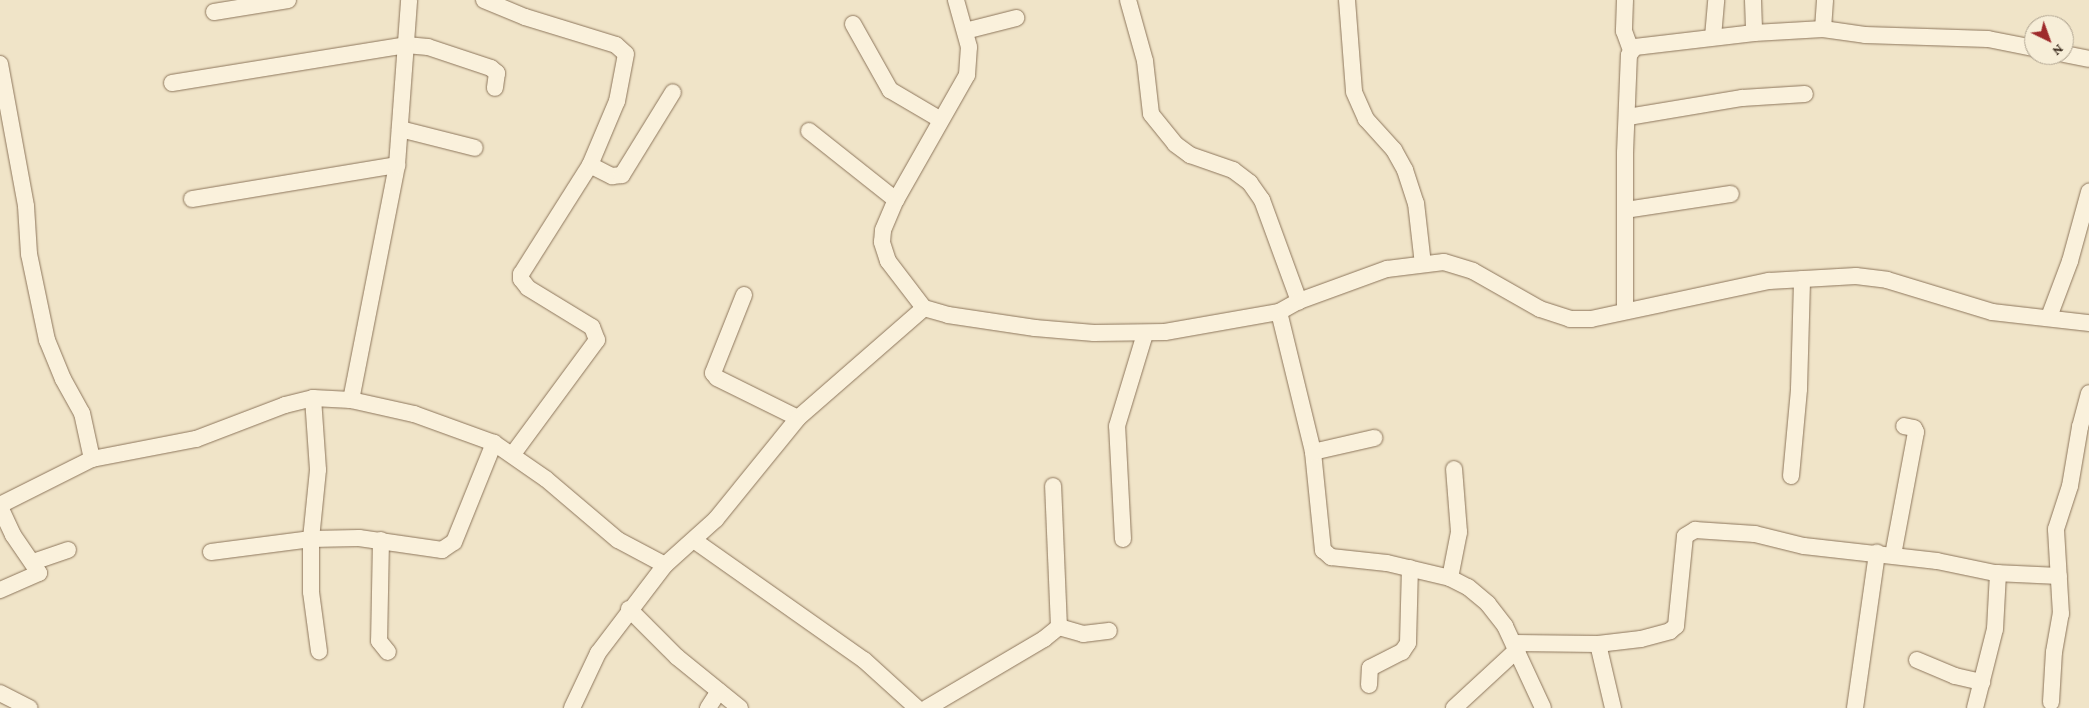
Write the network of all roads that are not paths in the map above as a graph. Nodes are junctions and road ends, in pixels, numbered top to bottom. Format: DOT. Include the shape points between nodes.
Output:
graph roads {
  1 [pos="288,0"];
  2 [pos="409,0"];
  3 [pos="484,0"];
  4 [pos="956,0"];
  5 [pos="1128,0"];
  6 [pos="1347,0"];
  7 [pos="1625,0"];
  8 [pos="1716,0"];
  9 [pos="1753,0"];
  10 [pos="1826,0"];
  11 [pos="214,12"];
  12 [pos="1016,18"];
  13 [pos="853,24"];
  14 [pos="1823,29"];
  15 [pos="966,31"];
  16 [pos="1754,33"];
  17 [pos="1713,38"];
  18 [pos="406,45"];
  19 [pos="2024,46"];
  20 [pos="1631,50"];
  21 [pos="2074,56"];
  22 [pos="2089,59"];
  23 [pos="0,64"];
  24 [pos="172,83"];
  25 [pos="494,88"];
  26 [pos="673,92"];
  27 [pos="1804,94"];
  28 [pos="1628,117"];
  29 [pos="941,120"];
  30 [pos="400,129"];
  31 [pos="809,131"];
  32 [pos="474,148"];
  33 [pos="397,165"];
  34 [pos="590,165"];
  35 [pos="2089,192"];
  36 [pos="1731,194"];
  37 [pos="192,199"];
  38 [pos="896,200"];
  39 [pos="1626,210"];
  40 [pos="1423,264"];
  41 [pos="1802,279"];
  42 [pos="744,295"];
  43 [pos="1299,301"];
  44 [pos="924,308"];
  45 [pos="1625,310"];
  46 [pos="1279,312"];
  47 [pos="2049,317"];
  48 [pos="2089,323"];
  49 [pos="1145,334"];
  50 [pos="2089,392"];
  51 [pos="313,398"];
  52 [pos="351,400"];
  53 [pos="798,418"];
  54 [pos="1904,426"];
  55 [pos="1374,438"];
  56 [pos="494,443"];
  57 [pos="1313,452"];
  58 [pos="513,454"];
  59 [pos="92,459"];
  60 [pos="1454,469"];
  61 [pos="1791,476"];
  62 [pos="1053,486"];
  63 [pos="0,506"];
  64 [pos="311,539"];
  65 [pos="1123,539"];
  66 [pos="381,540"];
  67 [pos="695,541"];
  68 [pos="68,550"];
  69 [pos="211,552"];
  70 [pos="1877,553"];
  71 [pos="1893,555"];
  72 [pos="33,562"];
  73 [pos="664,565"];
  74 [pos="1410,568"];
  75 [pos="1998,573"];
  76 [pos="2059,576"];
  77 [pos="1450,578"];
  78 [pos="0,590"];
  79 [pos="629,609"];
  80 [pos="1059,627"];
  81 [pos="1109,631"];
  82 [pos="1598,644"];
  83 [pos="1516,646"];
  84 [pos="318,651"];
  85 [pos="388,652"];
  86 [pos="1917,660"];
  87 [pos="1982,682"];
  88 [pos="1369,685"];
  89 [pos="720,691"];
  90 [pos="0,694"];
  91 [pos="2051,702"];
  92 [pos="29,708"];
  93 [pos="572,708"];
  94 [pos="708,708"];
  95 [pos="740,708"];
  96 [pos="917,708"];
  97 [pos="927,708"];
  98 [pos="1454,708"];
  99 [pos="1543,708"];
  100 [pos="1613,708"];
  101 [pos="1855,708"];
  102 [pos="1974,708"];
  1 -- 11 [label="street"];
  2 -- 18 [label="street"];
  3 -- 34 [label="street" via="624,50 626,59 617,100"];
  4 -- 15 [label="street"];
  5 -- 43 [label="street" via="1145,61 1151,114 1162,131 1183,150 1233,170 1250,183 1262,200"];
  6 -- 40 [label="street" via="1354,92 1359,109 1394,150 1406,170 1416,203"];
  7 -- 20 [label="street" via="1624,31"];
  8 -- 17 [label="street"];
  9 -- 16 [label="street"];
  10 -- 14 [label="street"];
  12 -- 15 [label="street"];
  13 -- 29 [label="street" via="890,90"];
  14 -- 16 [label="street"];
  14 -- 19 [label="street" via="1865,35 1988,39"];
  15 -- 29 [label="street" via="970,61 967,75"];
  16 -- 17 [label="street"];
  17 -- 20 [label="street" via="1639,46"];
  18 -- 24 [label="street"];
  18 -- 25 [label="street" via="428,47 491,68 497,73"];
  18 -- 30 [label="street"];
  20 -- 28 [label="street"];
  21 -- 22 [label="street"];
  23 -- 59 [label="street" via="26,206 29,254 48,340 63,379 82,413"];
  26 -- 34 [label="street" via="622,174 612,176"];
  27 -- 28 [label="street" via="1742,98"];
  28 -- 39 [label="street"];
  29 -- 38 [label="street"];
  30 -- 32 [label="street"];
  30 -- 33 [label="street"];
  31 -- 38 [label="street"];
  33 -- 37 [label="street"];
  33 -- 52 [label="street"];
  34 -- 58 [label="street" via="524,267 521,279 528,288 592,327 597,340"];
  35 -- 47 [label="street" via="2070,261"];
  36 -- 39 [label="street"];
  38 -- 44 [label="street" via="883,230 883,251"];
  39 -- 45 [label="street"];
  40 -- 43 [label="street" via="1387,270"];
  40 -- 45 [label="street" via="1444,262 1473,271 1553,315 1591,319"];
  41 -- 45 [label="street" via="1726,288"];
  41 -- 47 [label="street" via="1856,276 1887,280 1992,312"];
  41 -- 61 [label="street" via="1800,389"];
  42 -- 53 [label="street" via="712,373"];
  43 -- 46 [label="street"];
  44 -- 49 [label="street" via="948,315 1035,328"];
  44 -- 53 [label="street"];
  46 -- 49 [label="street"];
  46 -- 57 [label="street"];
  47 -- 48 [label="street"];
  49 -- 65 [label="street" via="1117,426"];
  50 -- 76 [label="street" via="2070,486 2057,524"];
  51 -- 52 [label="street"];
  51 -- 59 [label="street" via="285,405 196,439"];
  51 -- 64 [label="street" via="318,470"];
  52 -- 56 [label="street" via="414,414"];
  53 -- 67 [label="street"];
  54 -- 71 [label="street" via="1914,428 1916,432"];
  55 -- 57 [label="street"];
  56 -- 58 [label="street"];
  56 -- 66 [label="street" via="454,542 449,547 436,550"];
  57 -- 74 [label="street" via="1323,550 1339,558"];
  58 -- 73 [label="street" via="618,540"];
  59 -- 63 [label="street"];
  60 -- 77 [label="street" via="1459,532"];
  62 -- 80 [label="street"];
  63 -- 72 [label="street" via="13,535"];
  64 -- 66 [label="street"];
  64 -- 69 [label="street"];
  64 -- 84 [label="street" via="311,592"];
  66 -- 85 [label="street" via="379,641"];
  67 -- 73 [label="street"];
  67 -- 96 [label="street" via="864,660"];
  68 -- 72 [label="street"];
  70 -- 71 [label="street"];
  70 -- 82 [label="street" via="1804,546 1756,534 1691,531 1684,540 1676,626 1670,631 1641,639"];
  70 -- 101 [label="street"];
  71 -- 75 [label="street"];
  72 -- 78 [label="street" via="39,570 37,575"];
  73 -- 79 [label="street"];
  74 -- 77 [label="street"];
  74 -- 88 [label="street" via="1408,643 1402,652 1370,668"];
  75 -- 76 [label="street"];
  75 -- 87 [label="street" via="1995,629"];
  76 -- 91 [label="street" via="2061,614 2054,652"];
  77 -- 83 [label="street" via="1488,604"];
  79 -- 89 [label="street" via="677,657"];
  79 -- 93 [label="street" via="598,653"];
  80 -- 81 [label="street" via="1083,634"];
  80 -- 97 [label="street"];
  82 -- 83 [label="street"];
  82 -- 100 [label="street"];
  83 -- 98 [label="street"];
  83 -- 99 [label="street"];
  86 -- 87 [label="street" via="1956,676"];
  87 -- 102 [label="street"];
  89 -- 94 [label="street"];
  89 -- 95 [label="street"];
  90 -- 92 [label="street"];
}
